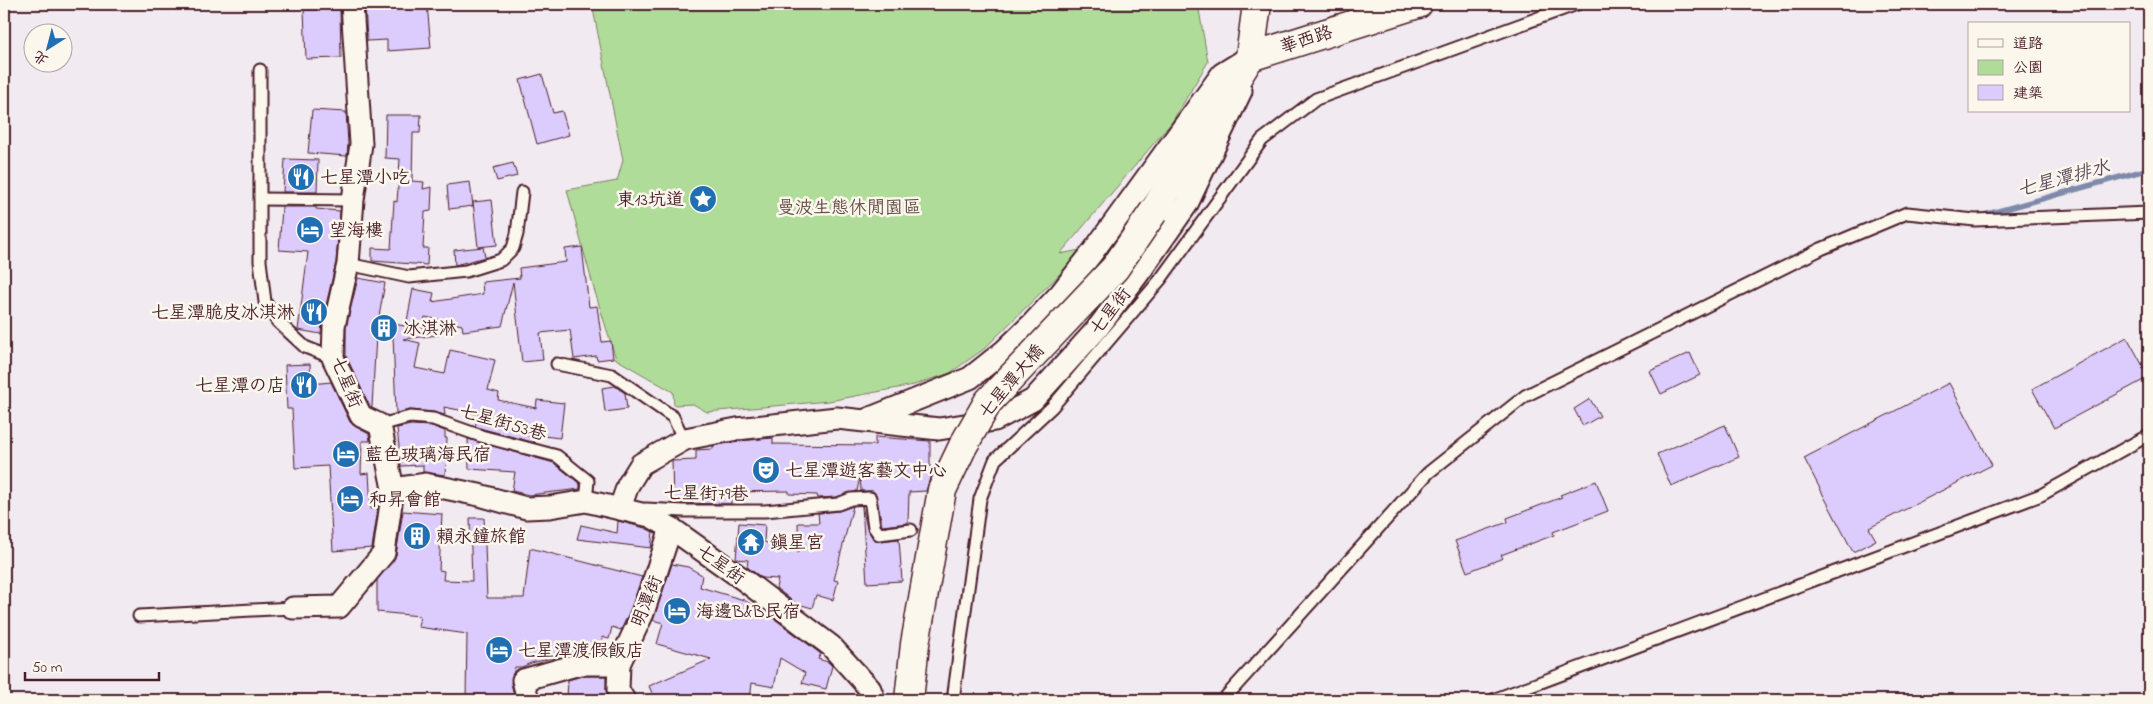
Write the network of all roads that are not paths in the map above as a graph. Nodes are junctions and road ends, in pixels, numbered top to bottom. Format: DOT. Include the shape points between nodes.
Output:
graph roads {
  1 [pos="352,4"];
  2 [pos="1257,4"];
  3 [pos="1418,4"];
  4 [pos="1577,4"];
  5 [pos="1250,57"];
  6 [pos="260,70"];
  7 [pos="522,192"];
  8 [pos="260,199"];
  9 [pos="353,200"];
  10 [pos="2149,213"];
  11 [pos="348,264"];
  12 [pos="334,358"];
  13 [pos="557,364"];
  14 [pos="864,421"];
  15 [pos="380,425"];
  16 [pos="2149,435"];
  17 [pos="684,440"];
  18 [pos="393,489"];
  19 [pos="586,501"];
  20 [pos="620,508"];
  21 [pos="671,528"];
  22 [pos="911,530"];
  23 [pos="293,608"];
  24 [pos="139,616"];
  25 [pos="619,664"];
  26 [pos="528,700"];
  27 [pos="624,700"];
  28 [pos="874,700"];
  29 [pos="909,700"];
  30 [pos="952,700"];
  31 [pos="1223,700"];
  32 [pos="1493,700"];
  1 -- 9 [label="street, 七星街" via="362,144"];
  2 -- 5 [label="main road"];
  3 -- 5 [label="main road, 華西路"];
  4 -- 30 [label="lane" via="1316,99 1262,140 1160,280 1052,406 995,460 980,499"];
  5 -- 14 [label="street, 七星街" via="1222,74 1060,294 1004,351 970,378"];
  5 -- 14 [label="street, 七星街" via="1245,84 1187,204 1097,328 1033,400 995,420 939,429"];
  5 -- 29 [label="main road, 七星潭大橋, bridge" via="1115,268 988,402 963,446 942,490 915,644"];
  6 -- 8 [label="lane"];
  7 -- 11 [label="lane" via="514,248 501,260 466,271 409,277"];
  8 -- 9 [label="lane"];
  8 -- 12 [label="lane" via="260,261 265,302 278,321 305,348"];
  9 -- 11 [label="street, 七星街"];
  10 -- 31 [label="lane" via="1975,220 1907,213 1822,248 1525,396 1428,473"];
  11 -- 12 [label="street, 七星街" via="334,326"];
  12 -- 15 [label="street, 七星街" via="361,416"];
  13 -- 17 [label="lane" via="612,376 673,417"];
  14 -- 17 [label="street, 七星街" via="837,418"];
  15 -- 18 [label="street, 七星街"];
  15 -- 19 [label="lane, 七星街53巷" via="410,417 432,419 557,456 588,480"];
  16 -- 32 [label="lane" via="2041,495"];
  17 -- 20 [label="street, 七星街" via="641,464 628,485"];
  18 -- 19 [label="street, 七星街" via="425,484 526,508"];
  18 -- 23 [label="street" via="384,553 339,607"];
  19 -- 20 [label="street, 七星街"];
  20 -- 21 [label="street, 七星街" via="650,516"];
  20 -- 22 [label="lane, 七星街79巷" via="766,511 870,498 874,527 879,534"];
  21 -- 25 [label="street, 明潭街" via="643,613"];
  21 -- 28 [label="street, 七星街" via="831,646 870,689"];
  23 -- 24 [label="lane"];
  25 -- 26 [label="street" via="580,664 523,680"];
  25 -- 27 [label="street, 明潭街" via="618,690"];
}
